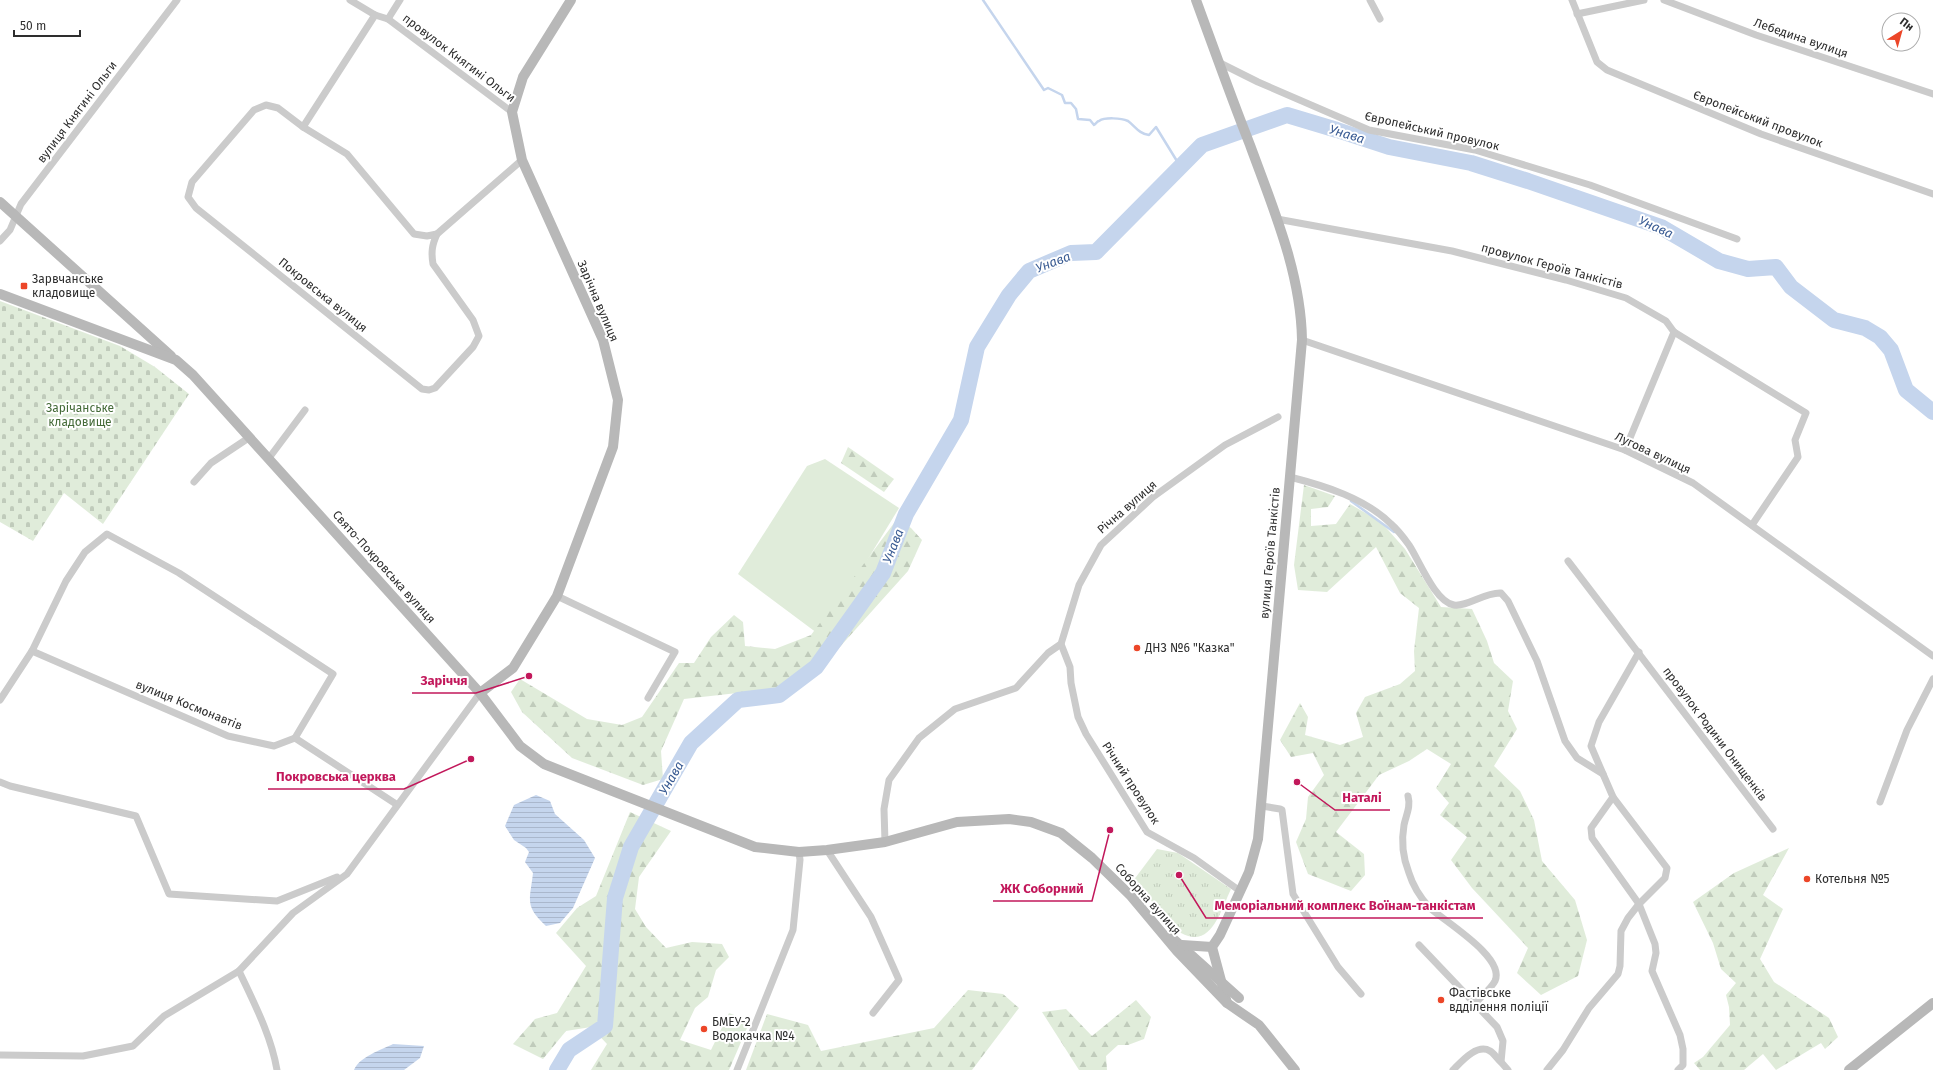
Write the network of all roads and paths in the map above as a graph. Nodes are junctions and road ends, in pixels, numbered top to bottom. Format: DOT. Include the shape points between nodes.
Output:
graph roads {
  1 [pos="177,0"];
  2 [pos="350,0"];
  3 [pos="400,0"];
  4 [pos="571,0"];
  5 [pos="1196,0"];
  6 [pos="1370,0"];
  7 [pos="1572,0"];
  8 [pos="1644,0"];
  9 [pos="1664,0"];
  10 [pos="1577,14"];
  11 [pos="375,15"];
  12 [pos="388,19"];
  13 [pos="1380,19"];
  14 [pos="1218,62"];
  15 [pos="1933,94"];
  16 [pos="512,112"];
  17 [pos="303,127"];
  18 [pos="522,160"];
  19 [pos="1933,194"];
  20 [pos="0,202"];
  21 [pos="14,216"];
  22 [pos="1277,219"];
  23 [pos="437,234"];
  24 [pos="1737,239"];
  25 [pos="0,241"];
  26 [pos="0,294"];
  27 [pos="1674,332"];
  28 [pos="1302,340"];
  29 [pos="176,360"];
  30 [pos="305,410"];
  31 [pos="1278,417"];
  32 [pos="250,437"];
  33 [pos="1625,450"];
  34 [pos="269,458"];
  35 [pos="1290,478"];
  36 [pos="194,482"];
  37 [pos="1752,525"];
  38 [pos="1568,561"];
  39 [pos="557,596"];
  40 [pos="1061,644"];
  41 [pos="32,651"];
  42 [pos="1639,652"];
  43 [pos="1933,656"];
  44 [pos="1933,679"];
  45 [pos="480,693"];
  46 [pos="648,698"];
  47 [pos="0,700"];
  48 [pos="295,738"];
  49 [pos="1603,774"];
  50 [pos="0,782"];
  51 [pos="1408,796"];
  52 [pos="1614,797"];
  53 [pos="1880,802"];
  54 [pos="396,804"];
  55 [pos="1262,806"];
  56 [pos="1773,829"];
  57 [pos="885,842"];
  58 [pos="827,850"];
  59 [pos="799,852"];
  60 [pos="347,874"];
  61 [pos="1240,891"];
  62 [pos="1639,904"];
  63 [pos="1156,927"];
  64 [pos="1163,935"];
  65 [pos="1220,935"];
  66 [pos="1182,945"];
  67 [pos="1418,945"];
  68 [pos="1212,948"];
  69 [pos="239,971"];
  70 [pos="1222,979"];
  71 [pos="1361,994"];
  72 [pos="1933,1002"];
  73 [pos="1227,1003"];
  74 [pos="1474,1004"];
  75 [pos="873,1013"];
  76 [pos="1259,1025"];
  77 [pos="0,1055"];
  78 [pos="1501,1062"];
  79 [pos="276,1070"];
  80 [pos="737,1070"];
  81 [pos="1295,1070"];
  82 [pos="1453,1070"];
  83 [pos="1508,1070"];
  84 [pos="1547,1070"];
  85 [pos="1678,1070"];
  86 [pos="1849,1070"];
  1 -- 21 [label="street, вулиця Княгині Ольги"];
  2 -- 11 [label="street, провулок Княгині Ольги"];
  3 -- 12 [label="street"];
  4 -- 16 [label="street, Зарічна вулиця" via="523,77"];
  5 -- 14 [label="street, вулиця Героїв Танкістів"];
  6 -- 13 [label="street"];
  7 -- 10 [label="street, Європейський провулок"];
  8 -- 10 [label="street"];
  9 -- 15 [label="street, Лебедина вулиця" via="1756,35"];
  10 -- 19 [label="street, Європейський провулок" via="1597,62 1607,70 1761,134"];
  11 -- 12 [label="street, провулок Княгині Ольги"];
  11 -- 17 [label="street"];
  12 -- 16 [label="street, провулок Княгині Ольги"];
  14 -- 22 [label="street, вулиця Героїв Танкістів"];
  14 -- 24 [label="street, Європейський провулок" via="1369,130 1476,150 1590,184"];
  16 -- 18 [label="street, Зарічна вулиця"];
  17 -- 23 [label="street, Покровська вулиця" via="347,154 414,234"];
  17 -- 23 [label="street, Покровська вулиця" via="278,108 266,105 254,110 192,182 188,197 196,208 422,389 429,390 434,388 473,347 479,336 473,320 433,264 432,244"];
  18 -- 23 [label="street"];
  18 -- 39 [label="street, Зарічна вулиця" via="603,340 618,400 613,447"];
  20 -- 21 [label="street, Свято-Покровська вулиця"];
  21 -- 25 [label="street, вулиця Княгині Ольги" via="10,230"];
  21 -- 29 [label="street, Свято-Покровська вулиця"];
  22 -- 27 [label="street, провулок Героїв Танкістів" via="1452,251 1566,280 1626,298 1666,321"];
  22 -- 28 [label="street, вулиця Героїв Танкістів" via="1297,285"];
  26 -- 29 [label="street, Свято-Покровська вулиця"];
  27 -- 33 [label="street"];
  27 -- 37 [label="street, провулок Героїв Танкістів" via="1806,413 1794,440 1798,457"];
  28 -- 33 [label="street, Лугова вулиця"];
  28 -- 35 [label="street, вулиця Героїв Танкістів"];
  29 -- 32 [label="street, Свято-Покровська вулиця"];
  30 -- 34 [label="street"];
  31 -- 40 [label="street, Річна вулиця" via="1225,445 1153,497 1101,545 1079,585"];
  32 -- 34 [label="street, Свято-Покровська вулиця"];
  32 -- 36 [label="street" via="211,464"];
  33 -- 37 [label="street, Лугова вулиця" via="1693,483"];
  34 -- 45 [label="street, Свято-Покровська вулиця"];
  35 -- 49 [label="street" via="1336,491 1363,504 1390,523 1409,545 1438,592 1449,603 1460,605 1487,595 1501,593 1508,600 1537,661 1565,741 1576,758"];
  35 -- 55 [label="street, вулиця Героїв Танкістів"];
  37 -- 43 [label="street, Лугова вулиця"];
  38 -- 42 [label="street, провулок Родини Онищенків"];
  39 -- 45 [label="street, Зарічна вулиця" via="513,668"];
  39 -- 46 [label="street" via="675,652"];
  40 -- 57 [label="street" via="1048,653 1016,688 955,709 919,738 889,780 884,809"];
  40 -- 61 [label="street, Річний провулок" via="1070,667 1078,717 1147,832 1194,858"];
  41 -- 47 [label="street"];
  41 -- 48 [label="street, вулиця Космонавтів" via="228,736 274,746"];
  41 -- 48 [label="street" via="66,581 85,552 107,534 178,573 332,674"];
  42 -- 49 [label="street" via="1599,722 1591,746"];
  42 -- 56 [label="street, провулок Родини Онищенків"];
  44 -- 53 [label="street" via="1907,730"];
  45 -- 54 [label="street"];
  45 -- 59 [label="street, Соборна вулиця" via="520,746 544,764 755,847"];
  48 -- 54 [label="street"];
  49 -- 52 [label="street"];
  50 -- 60 [label="street" via="136,816 169,894 277,901"];
  51 -- 74 [label="street" via="1410,804 1402,837 1404,857 1416,891 1430,908 1478,945 1496,974 1494,981"];
  52 -- 62 [label="street" via="1591,828 1592,838"];
  52 -- 62 [label="street" via="1667,868 1666,878"];
  54 -- 60 [label="street"];
  55 -- 61 [label="street, вулиця Героїв Танкістів" via="1249,872"];
  55 -- 71 [label="street" via="1282,810 1293,894 1338,967"];
  57 -- 58 [label="street, Соборна вулиця"];
  57 -- 63 [label="street, Соборна вулиця" via="957,822 1009,819 1031,822 1061,833 1092,858 1130,896"];
  58 -- 59 [label="street, Соборна вулиця"];
  58 -- 75 [label="street" via="871,917 899,980"];
  59 -- 80 [label="street" via="793,930"];
  60 -- 69 [label="street" via="293,913"];
  61 -- 65 [label="street, вулиця Героїв Танкістів"];
  62 -- 84 [label="street" via="1621,931 1618,974 1589,1008 1563,1050"];
  62 -- 85 [label="street" via="1655,944 1652,971 1680,1035 1684,1058 1683,1065"];
  63 -- 64 [label="street, Соборна вулиця"];
  63 -- 66 [label="street"];
  64 -- 70 [label="street" via="1210,981 1215,983"];
  64 -- 73 [label="street, Соборна вулиця"];
  65 -- 68 [label="street, вулиця Героїв Танкістів"];
  65 -- 70 [label="street, вулиця Героїв Танкістів"];
  66 -- 68 [label="street"];
  66 -- 70 [label="street"];
  67 -- 74 [label="street"];
  68 -- 70 [label="street, вулиця Героїв Танкістів"];
  69 -- 77 [label="street" via="164,1016 134,1046 82,1056"];
  69 -- 79 [label="street" via="259,1011"];
  70 -- 73 [label="street, вулиця Героїв Танкістів"];
  70 -- 76 [label="street, вулиця Героїв Танкістів"];
  72 -- 86 [label="street"];
  73 -- 76 [label="street, Соборна вулиця"];
  74 -- 78 [label="street" via="1501,1035 1504,1050"];
  76 -- 81 [label="street, Соборна вулиця"];
  78 -- 82 [label="street" via="1489,1050 1481,1049 1473,1052"];
  78 -- 83 [label="street"];
}
